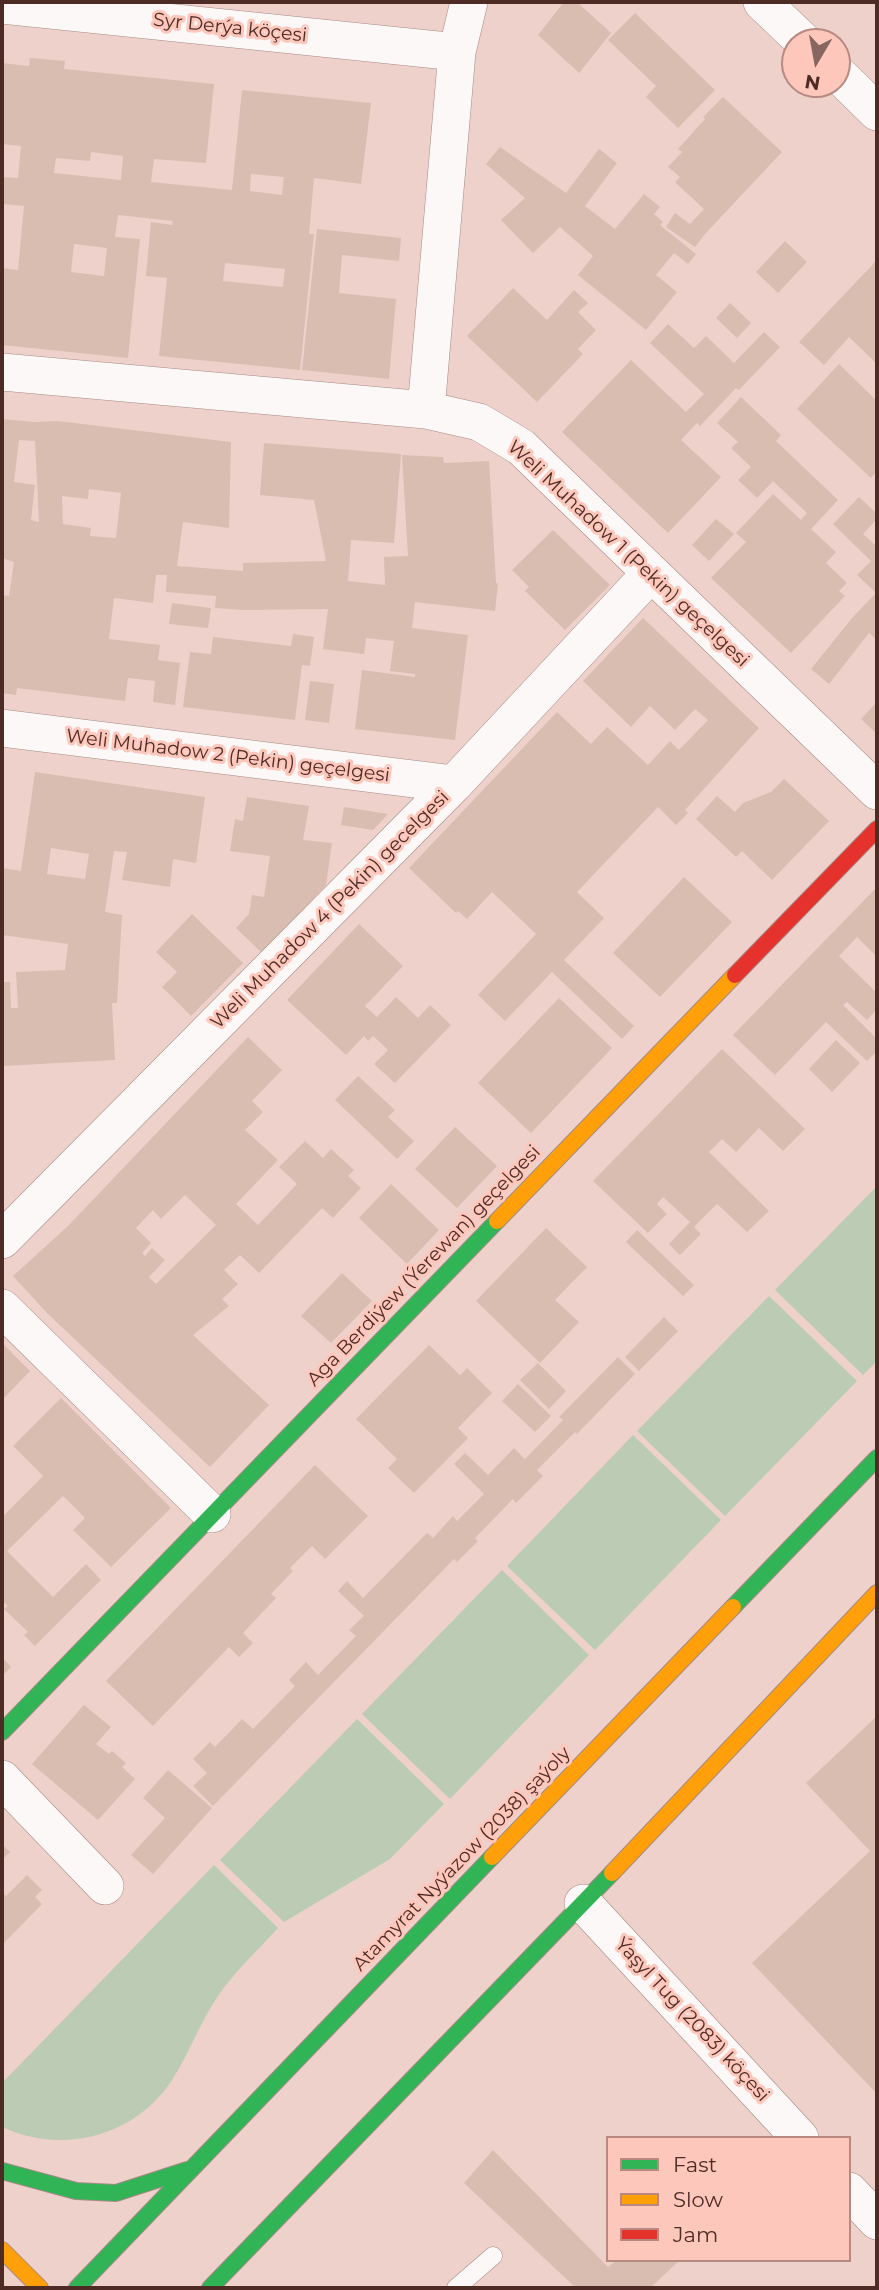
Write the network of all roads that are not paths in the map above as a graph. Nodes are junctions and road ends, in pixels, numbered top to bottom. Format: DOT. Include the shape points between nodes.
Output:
graph roads {
  1 [pos="469,2"];
  2 [pos="762,2"];
  3 [pos="2,5"];
  4 [pos="789,28"];
  5 [pos="457,52"];
  6 [pos="851,87"];
  7 [pos="877,112"];
  8 [pos="2,372"];
  9 [pos="426,410"];
  10 [pos="651,573"];
  11 [pos="2,728"];
  12 [pos="454,784"];
  13 [pos="877,791"];
  14 [pos="877,829"];
  15 [pos="2,1240"];
  16 [pos="2,1308"];
  17 [pos="877,1458"];
  18 [pos="212,1514"];
  19 [pos="877,1593"];
  20 [pos="2,1732"];
  21 [pos="2,1779"];
  22 [pos="105,1886"];
  23 [pos="583,1903"];
  24 [pos="798,2136"];
  25 [pos="193,2168"];
  26 [pos="2,2171"];
  27 [pos="851,2192"];
  28 [pos="877,2221"];
  29 [pos="2,2250"];
  30 [pos="493,2256"];
  31 [pos="40,2288"];
  32 [pos="77,2288"];
  33 [pos="210,2288"];
  34 [pos="456,2288"];
  1 -- 5 [label="street"];
  2 -- 4 [label="street"];
  3 -- 5 [label="street, Syr Derýa köçesi"];
  5 -- 9 [label="street"];
  6 -- 7 [label="street"];
  8 -- 9 [label="street, Weli Muhadow 1 (Pekin) geçelgesi"];
  9 -- 10 [label="street, Weli Muhadow 1 (Pekin) geçelgesi" via="480,422 521,447"];
  10 -- 12 [label="street, Weli Muhadow 4 (Pekin) gecelgesi"];
  10 -- 13 [label="street, Weli Muhadow 1 (Pekin) geçelgesi"];
  11 -- 12 [label="street, Weli Muhadow 2 (Pekin) geçelgesi"];
  12 -- 15 [label="street, Weli Muhadow 4 (Pekin) gecelgesi"];
  14 -- 18 [label="main road, Aga Berdiýew (Ýerewan) geçelgesi"];
  16 -- 18 [label="street"];
  17 -- 25 [label="main road, Atamyrat Nyýazow (2038) şaýoly"];
  18 -- 20 [label="main road, Aga Berdiýew (Ýerewan) geçelgesi"];
  19 -- 23 [label="main road"];
  21 -- 22 [label="street"];
  23 -- 24 [label="street, Ýaşyl Tug (2083) köçesi"];
  23 -- 33 [label="main road"];
  25 -- 26 [label="main road" via="116,2193 76,2191"];
  25 -- 32 [label="main road, Atamyrat Nyýazow (2038) şaýoly"];
  27 -- 28 [label="street"];
  29 -- 31 [label="main road"];
  30 -- 34 [label="lane"];
}
